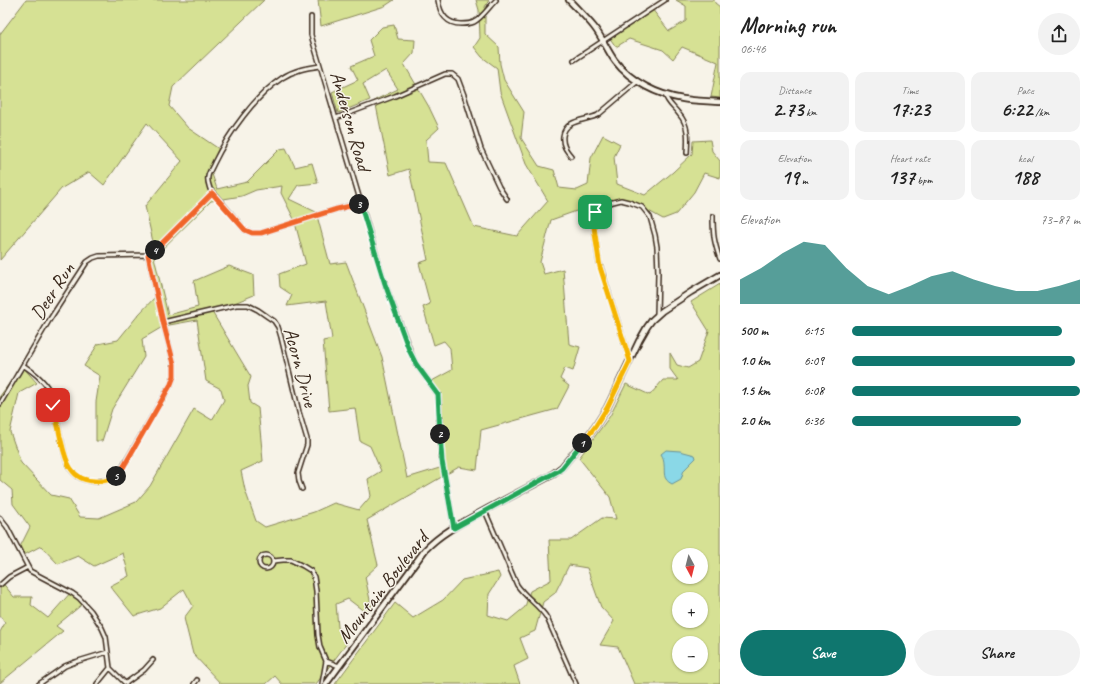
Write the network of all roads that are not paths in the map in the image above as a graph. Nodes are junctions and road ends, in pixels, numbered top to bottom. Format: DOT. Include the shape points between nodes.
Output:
graph roads {
  1 [pos="438,0"];
  2 [pos="496,0"];
  3 [pos="569,0"];
  4 [pos="665,0"];
  5 [pos="311,17"];
  6 [pos="603,41"];
  7 [pos="574,60"];
  8 [pos="320,66"];
  9 [pos="638,81"];
  10 [pos="665,94"];
  11 [pos="720,102"];
  12 [pos="336,118"];
  13 [pos="687,153"];
  14 [pos="571,156"];
  15 [pos="212,193"];
  16 [pos="507,199"];
  17 [pos="360,203"];
  18 [pos="713,216"];
  19 [pos="148,255"];
  20 [pos="720,259"];
  21 [pos="720,275"];
  22 [pos="657,316"];
  23 [pos="163,322"];
  24 [pos="630,361"];
  25 [pos="23,365"];
  26 [pos="0,404"];
  27 [pos="302,489"];
  28 [pos="485,511"];
  29 [pos="0,518"];
  30 [pos="454,528"];
  31 [pos="273,561"];
  32 [pos="28,567"];
  33 [pos="0,585"];
  34 [pos="108,652"];
  35 [pos="153,660"];
  36 [pos="326,661"];
  37 [pos="340,666"];
  38 [pos="110,668"];
  39 [pos="197,680"];
  40 [pos="39,684"];
  41 [pos="97,684"];
  42 [pos="126,684"];
  43 [pos="194,684"];
  44 [pos="322,684"];
  45 [pos="326,684"];
  46 [pos="576,684"];
  1 -- 2 [label="street" via="445,19 459,24 478,20"];
  3 -- 6 [label="street" via="585,16"];
  4 -- 6 [label="street"];
  5 -- 8 [label="street, Anderson Road" via="311,35"];
  6 -- 7 [label="street"];
  6 -- 9 [label="street" via="620,66"];
  8 -- 12 [label="street, Anderson Road"];
  8 -- 15 [label="street" via="297,70 287,75 270,87 250,107 226,141 208,175"];
  9 -- 10 [label="street" via="652,90"];
  9 -- 14 [label="street" via="598,115 568,126 563,141"];
  10 -- 11 [label="street" via="685,99"];
  10 -- 13 [label="street" via="666,100 681,116 687,130"];
  12 -- 16 [label="street" via="445,74 452,74 458,79 481,149"];
  12 -- 17 [label="street, Anderson Road"];
  15 -- 17 [label="street" via="245,230 252,233 261,233"];
  15 -- 19 [label="street"];
  17 -- 30 [label="street, Anderson Road" via="409,350 438,394 442,461"];
  18 -- 20 [label="street" via="714,243"];
  19 -- 23 [label="street"];
  19 -- 25 [label="street, Deer Run" via="98,256 87,262"];
  21 -- 22 [label="street, Mountain Boulevard"];
  22 -- 24 [label="street, Mountain Boulevard" via="647,327"];
  22 -- 24 [label="street" via="657,247 650,218 642,206 625,201 601,205 596,210 593,221 599,262"];
  23 -- 25 [label="street" via="174,364 173,379 124,466 118,475 112,478 88,481 72,470 66,459 49,390 42,380"];
  23 -- 27 [label="street, Acorn Drive" via="244,304 274,321 281,337 307,439 298,473"];
  24 -- 28 [label="street, Mountain Boulevard" via="595,427 562,468"];
  25 -- 26 [label="street, Deer Run"];
  28 -- 30 [label="street, Mountain Boulevard"];
  28 -- 46 [label="street" via="517,585 544,612"];
  29 -- 32 [label="street"];
  30 -- 37 [label="street, Mountain Boulevard" via="425,550"];
  31 -- 31 [label="street" via="267,569 262,568 259,563 264,555"];
  31 -- 36 [label="street" via="291,560 311,571 316,591 320,647"];
  32 -- 33 [label="street"];
  32 -- 34 [label="street" via="33,573 72,593 85,603 102,628"];
  34 -- 38 [label="street"];
  34 -- 40 [label="street" via="65,666"];
  35 -- 42 [label="street"];
  36 -- 37 [label="street"];
  36 -- 44 [label="street"];
  37 -- 45 [label="street, Mountain Boulevard"];
  38 -- 41 [label="street"];
  38 -- 42 [label="street"];
  39 -- 43 [label="street"];
}
